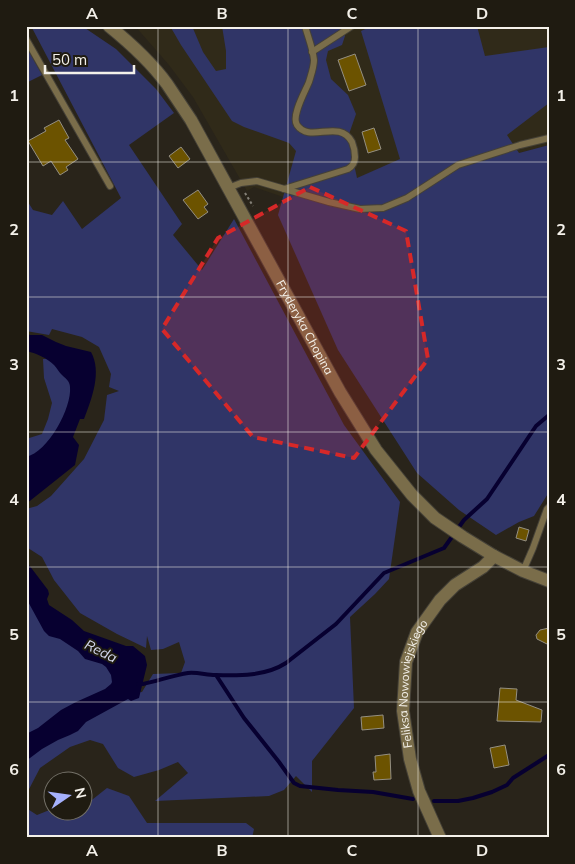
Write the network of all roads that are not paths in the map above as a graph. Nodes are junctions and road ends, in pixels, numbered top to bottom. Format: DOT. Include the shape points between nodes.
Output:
graph roads {
  1 [pos="109,26"];
  2 [pos="305,26"];
  3 [pos="352,26"];
  4 [pos="120,31"];
  5 [pos="26,39"];
  6 [pos="312,52"];
  7 [pos="549,138"];
  8 [pos="110,186"];
  9 [pos="228,188"];
  10 [pos="284,189"];
  11 [pos="549,507"];
  12 [pos="494,556"];
  13 [pos="523,571"];
  14 [pos="549,581"];
  15 [pos="440,838"];
  1 -- 4 [label="street, Fryderyka Chopina"];
  2 -- 6 [label="lane"];
  3 -- 6 [label="lane"];
  4 -- 9 [label="street, Fryderyka Chopina" via="166,83 191,120"];
  5 -- 8 [label="lane"];
  6 -- 10 [label="lane" via="313,70 295,116 296,124 308,132 331,130 346,134 354,146 354,162 348,169"];
  7 -- 10 [label="lane" via="458,165 407,198 383,208 360,209"];
  9 -- 10 [label="lane" via="257,181"];
  9 -- 12 [label="street, Fryderyka Chopina" via="340,392 376,450 435,518"];
  11 -- 13 [label="lane"];
  12 -- 13 [label="street, Fryderyka Chopina"];
  12 -- 15 [label="street, Feliksa Nowowiejskiego" via="440,600 417,632 406,662 403,711 410,759 419,791"];
  13 -- 14 [label="street, Fryderyka Chopina"];
}
